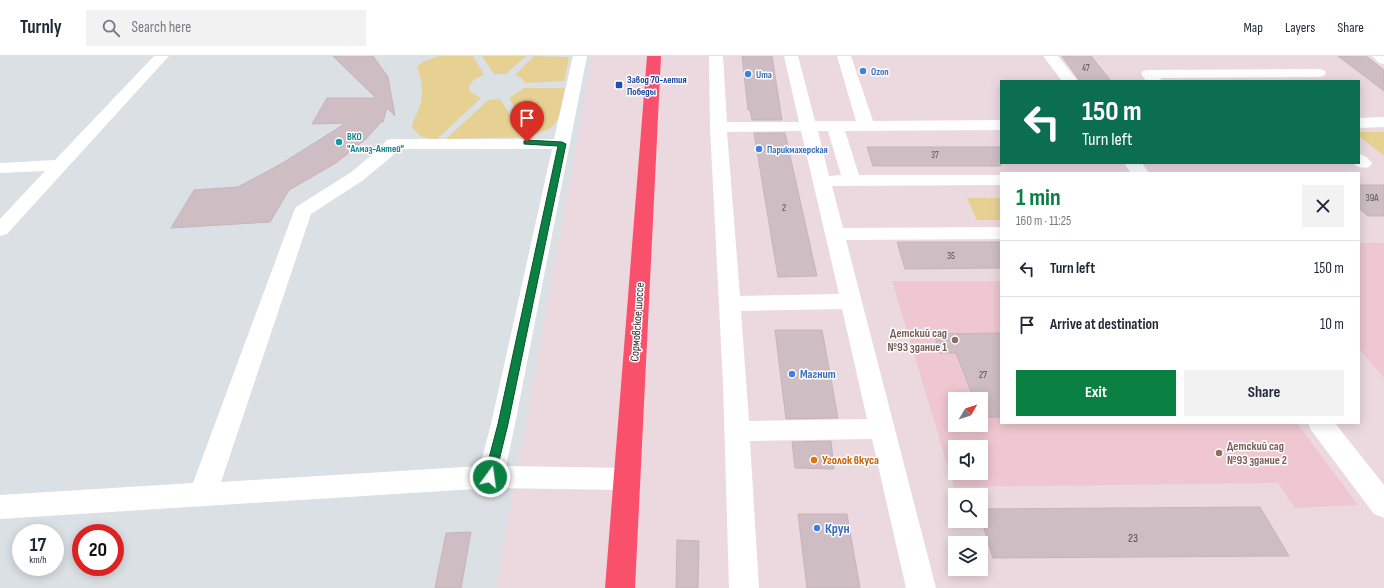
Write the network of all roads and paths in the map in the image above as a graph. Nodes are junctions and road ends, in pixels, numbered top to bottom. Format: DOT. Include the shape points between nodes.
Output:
graph roads {
  1 [pos="162,56"];
  2 [pos="580,56"];
  3 [pos="654,56"];
  4 [pos="716,56"];
  5 [pos="791,56"];
  6 [pos="844,56"];
  7 [pos="1050,56"];
  8 [pos="1379,56"];
  9 [pos="1384,60"];
  10 [pos="1319,73"];
  11 [pos="1069,80"];
  12 [pos="1153,80"];
  13 [pos="1360,110"];
  14 [pos="1360,122"];
  15 [pos="1380,122"];
  16 [pos="1000,125"];
  17 [pos="808,126"];
  18 [pos="835,126"];
  19 [pos="866,126"];
  20 [pos="718,127"];
  21 [pos="562,144"];
  22 [pos="60,165"];
  23 [pos="0,168"];
  24 [pos="1000,180"];
  25 [pos="821,181"];
  26 [pos="852,181"];
  27 [pos="0,230"];
  28 [pos="1000,233"];
  29 [pos="834,234"];
  30 [pos="851,301"];
  31 [pos="729,304"];
  32 [pos="1321,424"];
  33 [pos="882,429"];
  34 [pos="737,431"];
  35 [pos="490,477"];
  36 [pos="627,479"];
  37 [pos="203,494"];
  38 [pos="1384,506"];
  39 [pos="0,507"];
  40 [pos="620,588"];
  41 [pos="744,588"];
  42 [pos="921,588"];
  1 -- 22 [label="lane"];
  2 -- 21 [label="lane"];
  3 -- 36 [label="main road, Сормовское шоссе"];
  4 -- 20 [label="lane"];
  5 -- 17 [label="lane"];
  6 -- 19 [label="lane"];
  7 -- 11 [label="lane"];
  8 -- 9 [label="lane"];
  10 -- 12 [label="lane" via="1148,74"];
  13 -- 15 [label="lane"];
  14 -- 15 [label="lane"];
  16 -- 19 [label="lane"];
  17 -- 18 [label="lane"];
  17 -- 20 [label="lane"];
  17 -- 25 [label="lane"];
  18 -- 19 [label="lane"];
  18 -- 26 [label="lane"];
  20 -- 31 [label="lane"];
  21 -- 35 [label="lane"];
  21 -- 37 [label="lane" via="393,144 368,167 302,211"];
  22 -- 23 [label="lane"];
  22 -- 27 [label="lane"];
  24 -- 26 [label="lane"];
  25 -- 26 [label="lane"];
  25 -- 29 [label="lane"];
  28 -- 29 [label="lane"];
  29 -- 30 [label="lane"];
  30 -- 31 [label="lane"];
  30 -- 33 [label="lane"];
  31 -- 34 [label="lane"];
  32 -- 38 [label="lane"];
  33 -- 34 [label="lane"];
  33 -- 42 [label="lane"];
  34 -- 41 [label="lane"];
  35 -- 36 [label="lane"];
  35 -- 37 [label="lane"];
  36 -- 40 [label="main road, Сормовское шоссе"];
  37 -- 39 [label="lane"];
}
